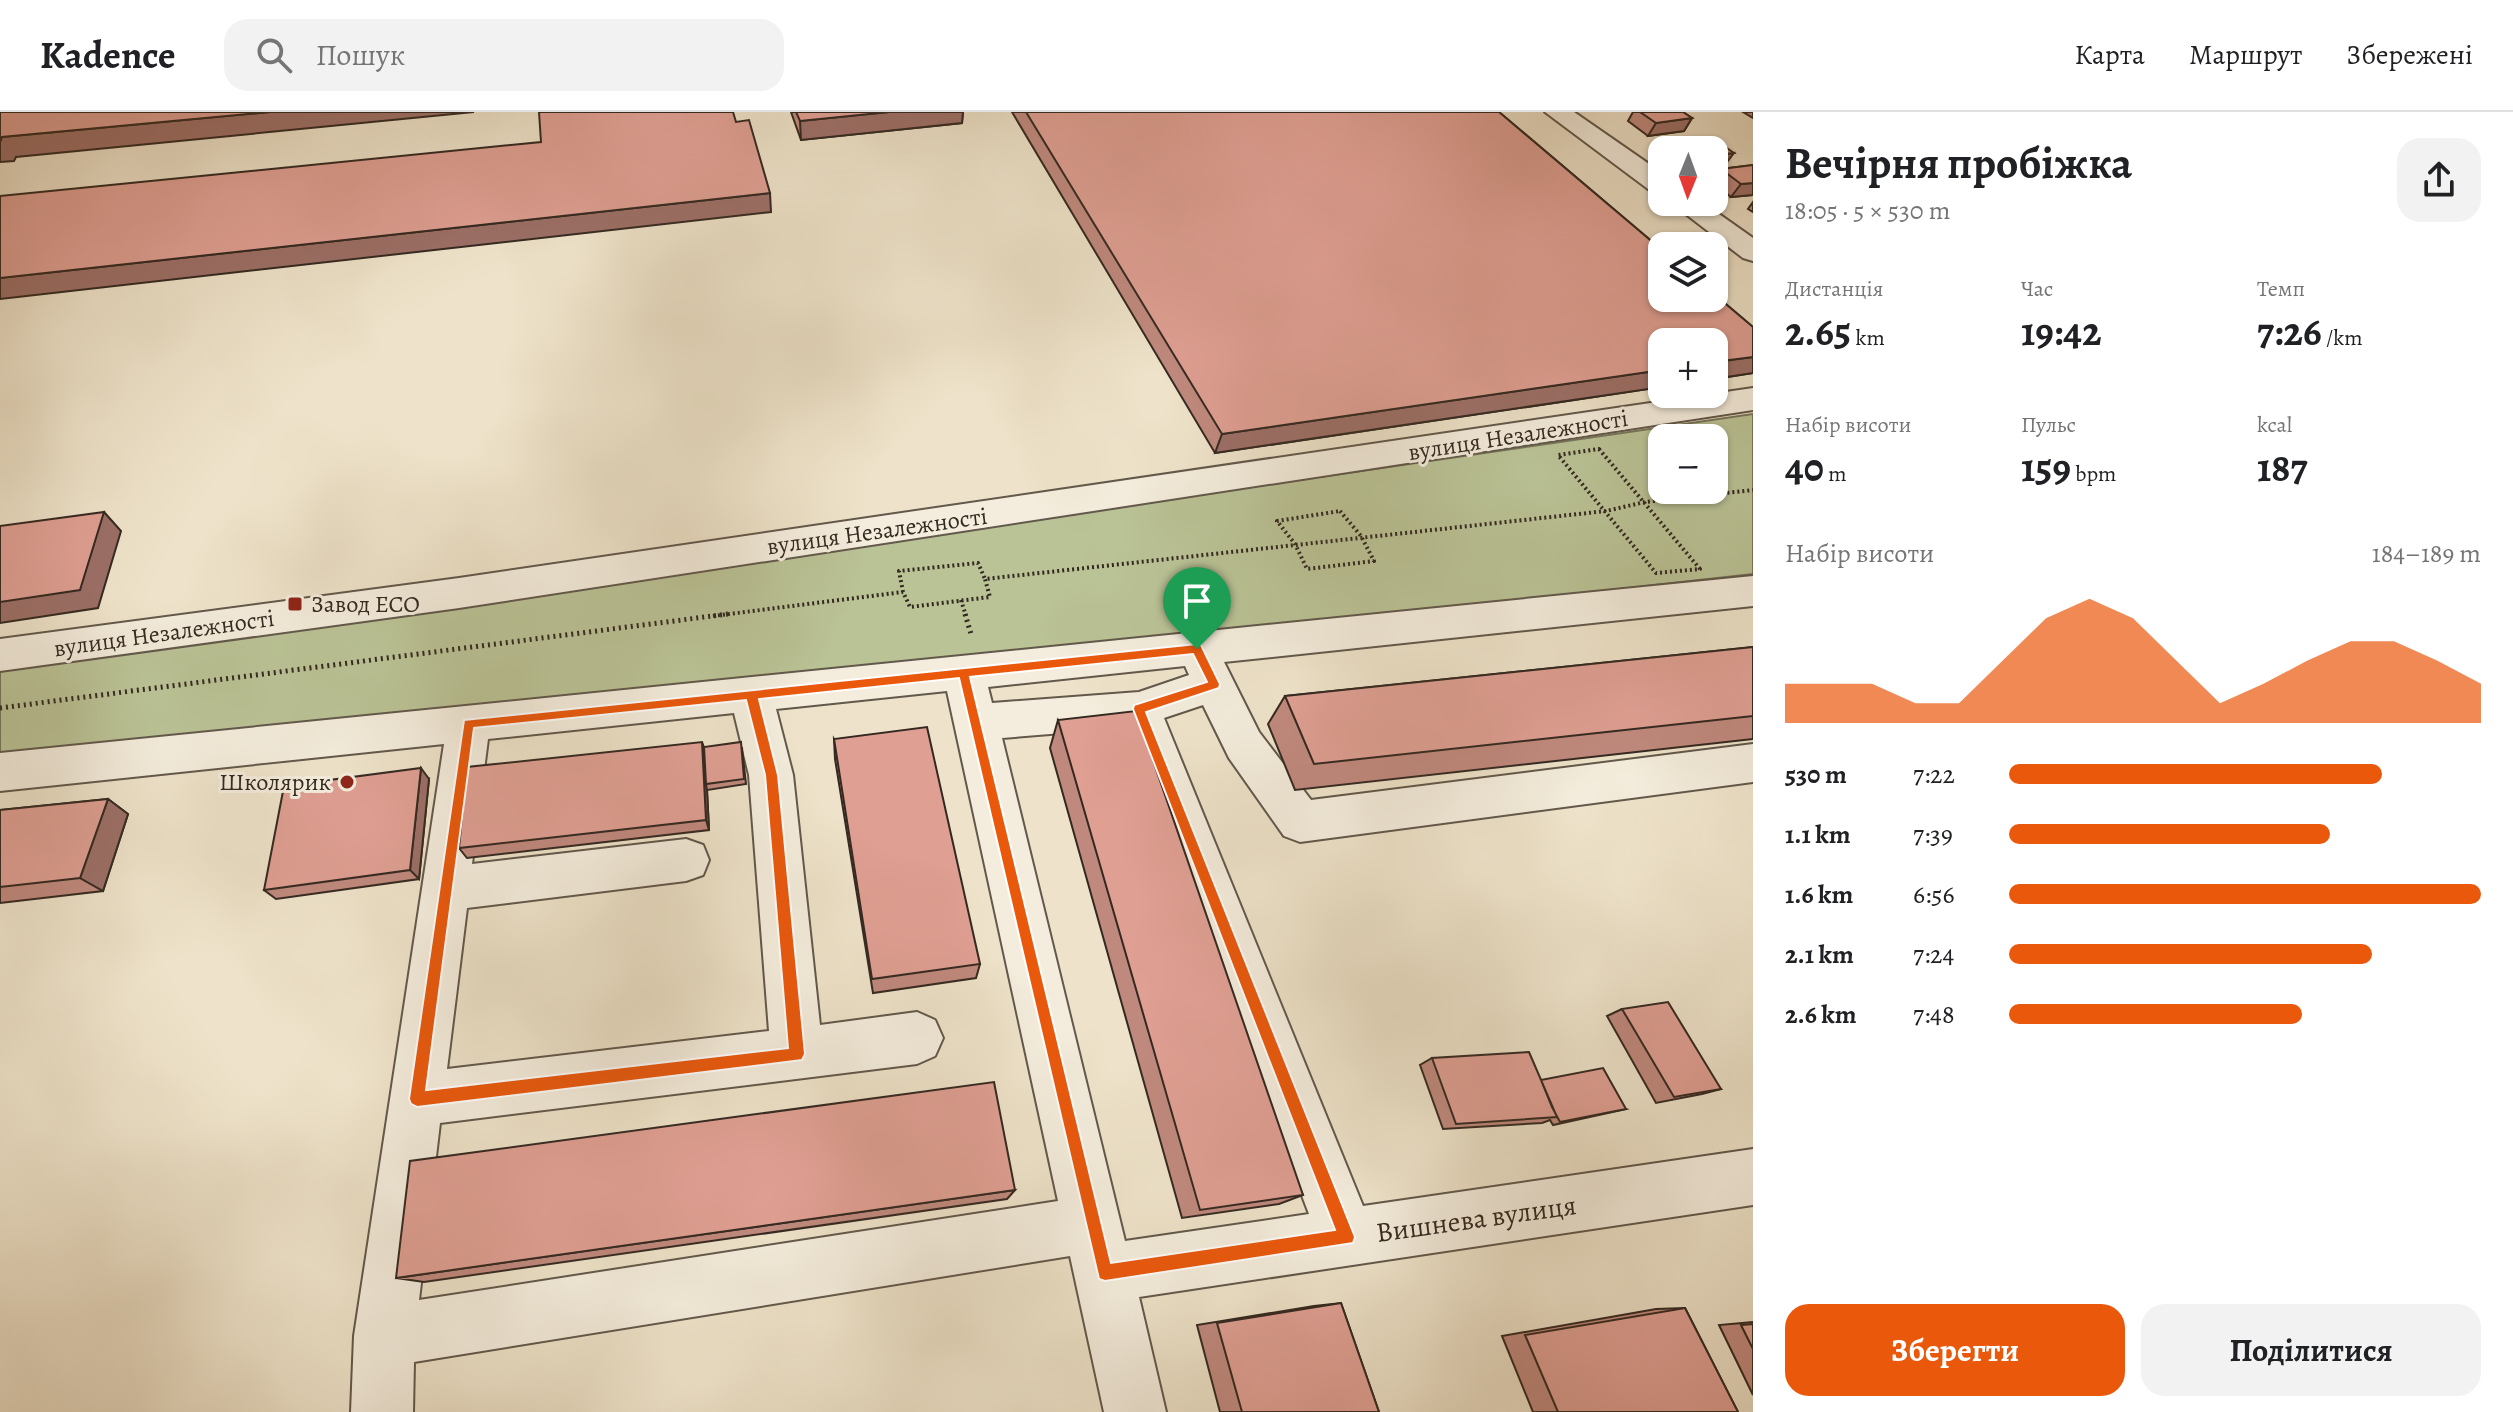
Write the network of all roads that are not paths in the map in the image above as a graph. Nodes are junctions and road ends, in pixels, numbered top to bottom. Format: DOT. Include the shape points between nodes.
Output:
graph roads {
  1 [pos="1558,112"];
  2 [pos="1648,176"];
  3 [pos="1703,216"];
  4 [pos="1753,252"];
  5 [pos="1753,399"];
  6 [pos="1753,591"];
  7 [pos="0,655"];
  8 [pos="1206,666"];
  9 [pos="963,673"];
  10 [pos="751,695"];
  11 [pos="1139,709"];
  12 [pos="977,722"];
  13 [pos="468,724"];
  14 [pos="1753,763"];
  15 [pos="0,772"];
  16 [pos="686,860"];
  17 [pos="446,889"];
  18 [pos="917,1038"];
  19 [pos="797,1054"];
  20 [pos="417,1099"];
  21 [pos="1753,1177"];
  22 [pos="1347,1237"];
  23 [pos="1099,1248"];
  24 [pos="384,1336"];
  25 [pos="382,1412"];
  26 [pos="1135,1412"];
  1 -- 2 [label="street"];
  3 -- 4 [label="street"];
  5 -- 7 [label="street, вулиця Незалежності" via="459,593"];
  6 -- 8 [label="street"];
  8 -- 9 [label="street"];
  8 -- 11 [label="street"];
  8 -- 14 [label="street" via="1244,745 1300,822"];
  9 -- 10 [label="street"];
  9 -- 12 [label="street"];
  10 -- 13 [label="street"];
  10 -- 19 [label="street" via="771,775"];
  11 -- 12 [label="street"];
  11 -- 22 [label="street"];
  12 -- 23 [label="street"];
  13 -- 15 [label="street"];
  13 -- 17 [label="street"];
  16 -- 17 [label="street"];
  17 -- 20 [label="street"];
  18 -- 19 [label="street"];
  19 -- 20 [label="street"];
  20 -- 24 [label="street"];
  21 -- 22 [label="street, Вишнева вулиця"];
  22 -- 23 [label="street, Вишнева вулиця"];
  23 -- 24 [label="street, Вишнева вулиця"];
  23 -- 26 [label="street"];
  24 -- 25 [label="street"];
}
